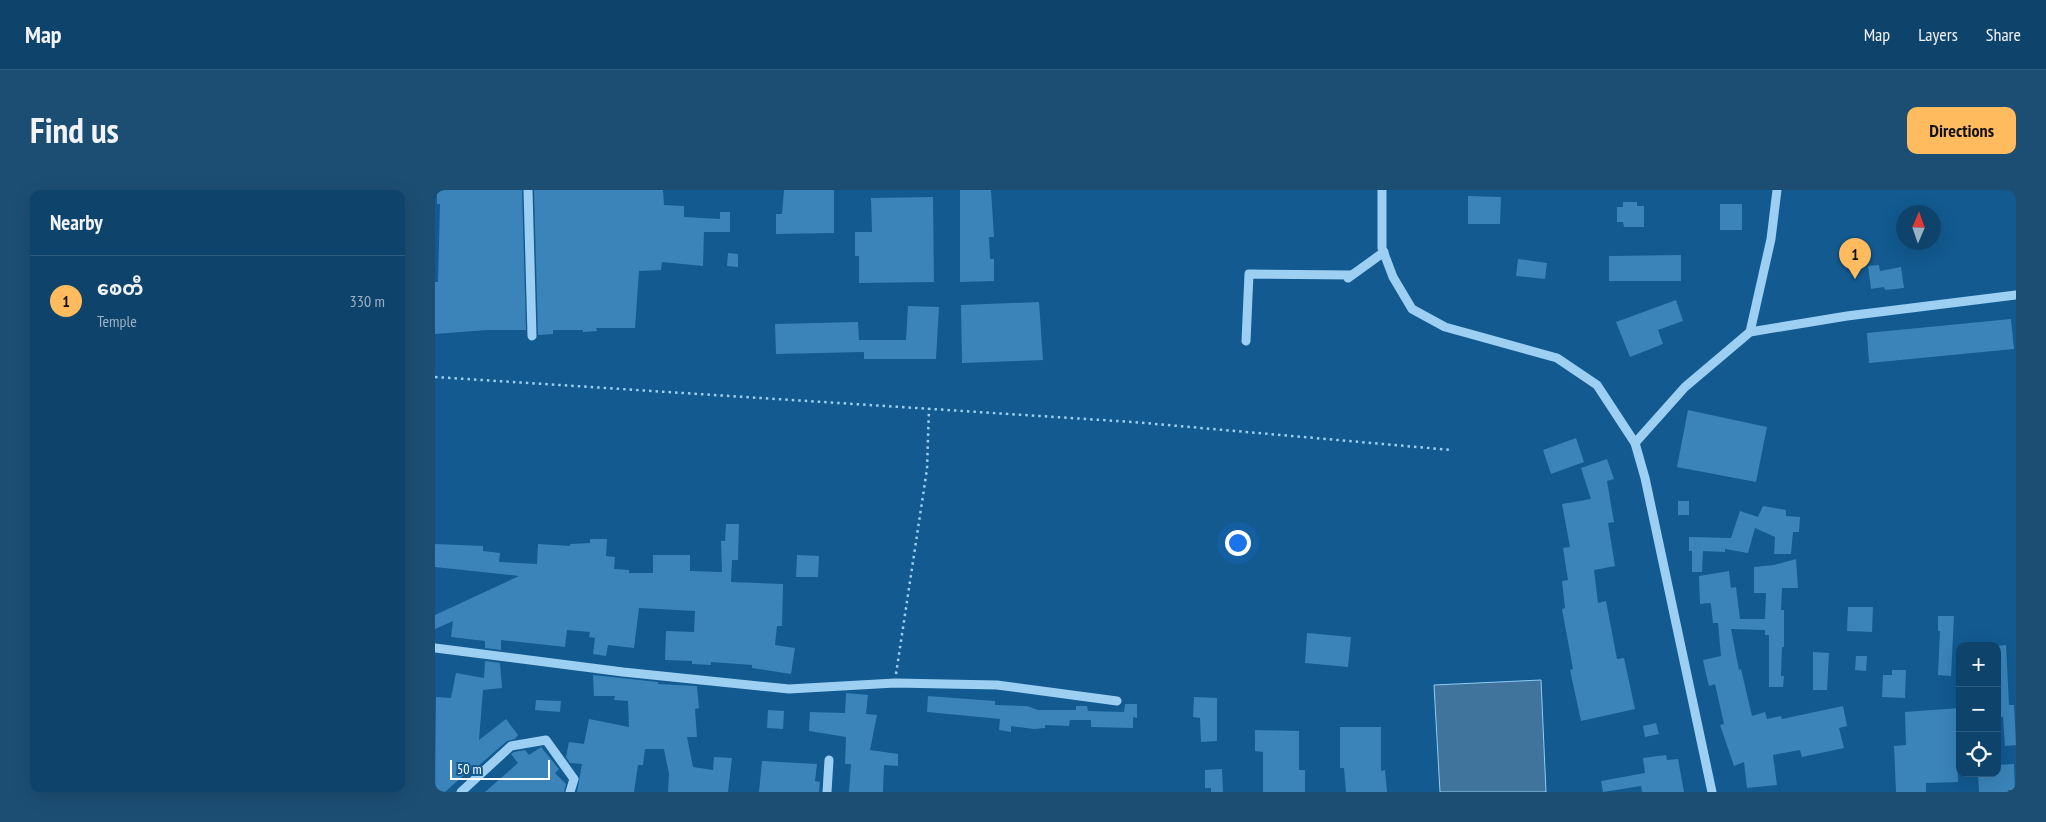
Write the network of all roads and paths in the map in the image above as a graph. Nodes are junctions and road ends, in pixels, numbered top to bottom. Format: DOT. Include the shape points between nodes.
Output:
graph roads {
  1 [pos="528,190"];
  2 [pos="1382,190"];
  3 [pos="1777,190"];
  4 [pos="1384,252"];
  5 [pos="2016,295"];
  6 [pos="1750,332"];
  7 [pos="532,336"];
  8 [pos="1246,341"];
  9 [pos="435,377"];
  10 [pos="929,408"];
  11 [pos="1635,443"];
  12 [pos="1451,450"];
  13 [pos="435,648"];
  14 [pos="895,683"];
  15 [pos="1117,700"];
  16 [pos="829,760"];
  17 [pos="461,792"];
  18 [pos="569,792"];
  19 [pos="827,792"];
  20 [pos="1712,792"];
  1 -- 7 [label="street"];
  2 -- 4 [label="street"];
  3 -- 6 [label="street" via="1771,239"];
  4 -- 8 [label="street" via="1349,277 1249,274"];
  4 -- 11 [label="street" via="1393,278 1412,309 1445,327 1557,358 1597,385"];
  5 -- 6 [label="street"];
  6 -- 11 [label="street" via="1685,387"];
  9 -- 10 [label="path"];
  10 -- 12 [label="path"];
  10 -- 14 [label="path" via="927,469"];
  11 -- 20 [label="street"];
  13 -- 14 [label="street" via="789,689"];
  14 -- 15 [label="street" via="997,686"];
  16 -- 19 [label="street"];
  17 -- 18 [label="street" via="511,746 546,740 574,779"];
}
